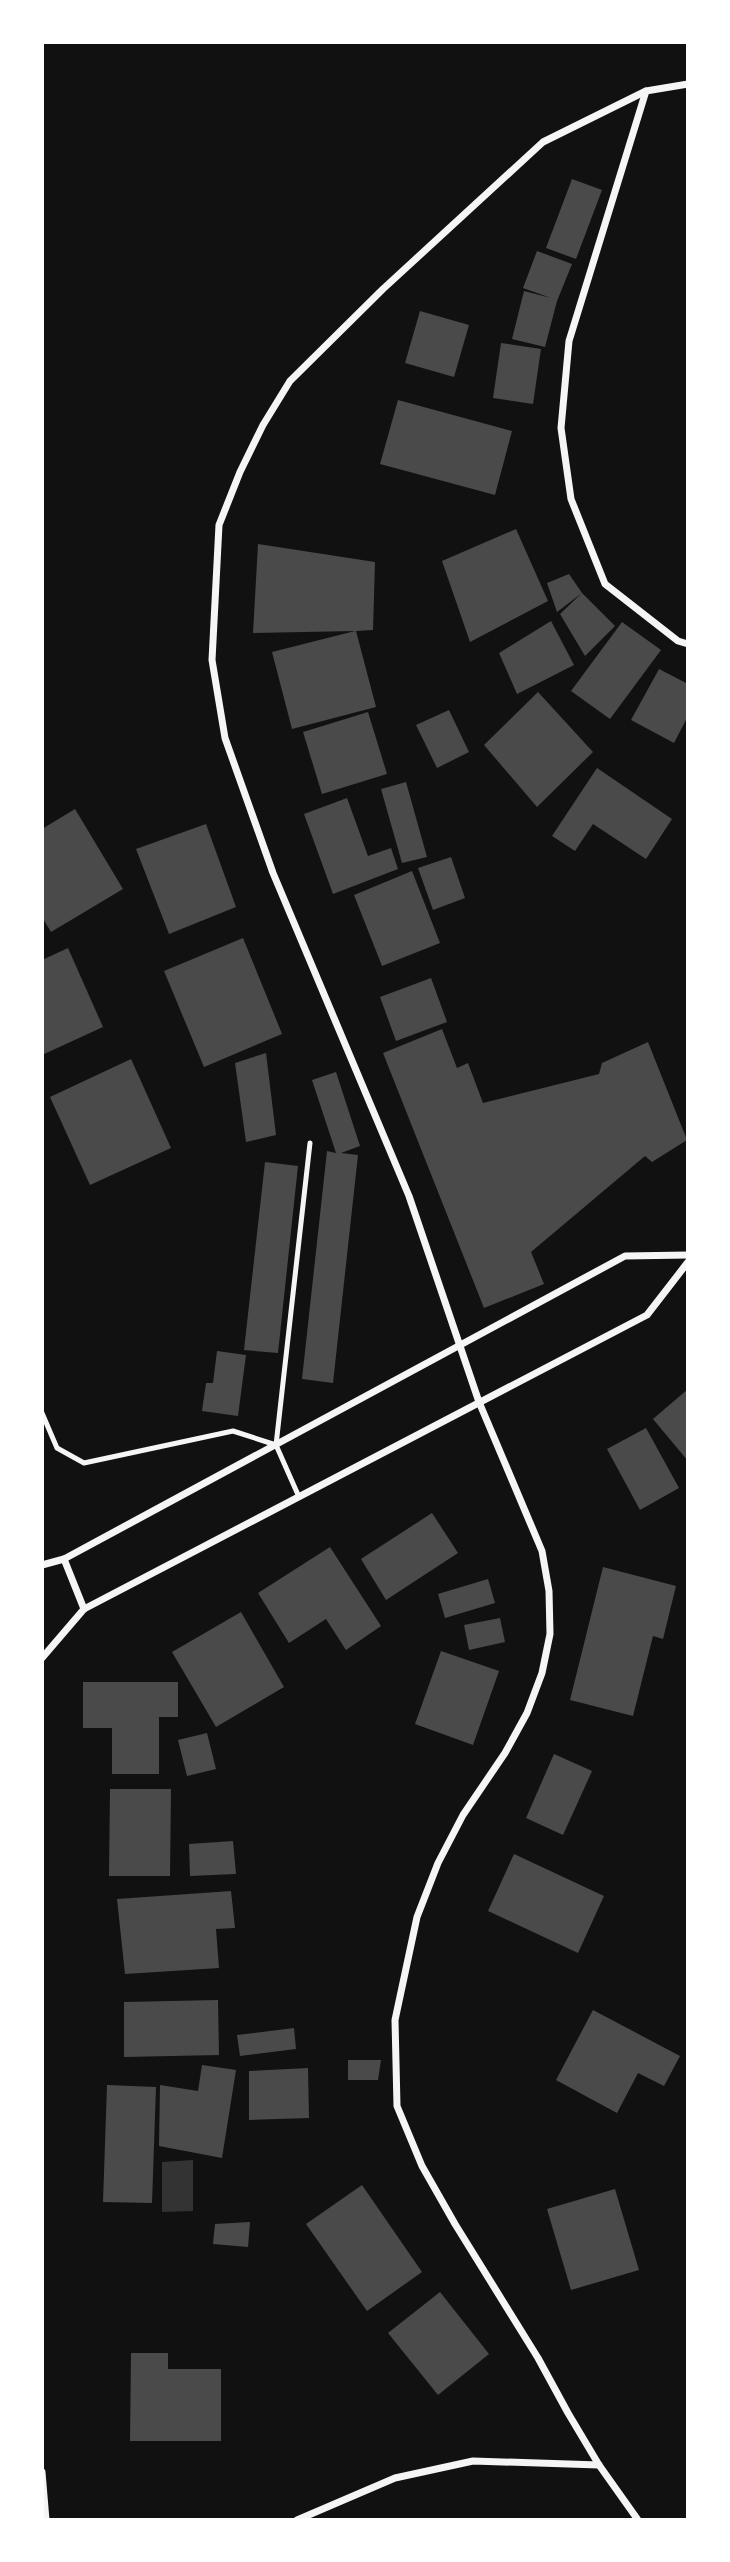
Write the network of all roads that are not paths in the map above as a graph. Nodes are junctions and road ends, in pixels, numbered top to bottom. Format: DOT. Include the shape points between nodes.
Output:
graph roads {
  1 [pos="688,84"];
  2 [pos="646,91"];
  3 [pos="688,644"];
  4 [pos="310,1143"];
  5 [pos="688,1255"];
  6 [pos="688,1262"];
  7 [pos="460,1345"];
  8 [pos="479,1402"];
  9 [pos="42,1413"];
  10 [pos="276,1445"];
  11 [pos="299,1497"];
  12 [pos="64,1559"];
  13 [pos="42,1565"];
  14 [pos="84,1609"];
  15 [pos="42,1658"];
  16 [pos="599,2465"];
  17 [pos="42,2472"];
  18 [pos="46,2520"];
  19 [pos="296,2520"];
  20 [pos="638,2520"];
  1 -- 2 [label="street"];
  2 -- 3 [label="street" via="569,341 561,428 571,499 605,584"];
  2 -- 7 [label="street" via="543,142 290,381 263,425 219,525 212,660 225,738 273,873 409,1196"];
  4 -- 10 [label="lane"];
  5 -- 7 [label="street" via="625,1256"];
  6 -- 8 [label="street" via="647,1315"];
  7 -- 8 [label="street"];
  7 -- 10 [label="street"];
  8 -- 11 [label="street"];
  8 -- 16 [label="street" via="542,1550 550,1634 527,1713 463,1815 417,1917 395,2020 397,2106 422,2166"];
  9 -- 10 [label="lane" via="57,1448 84,1462 233,1431"];
  10 -- 11 [label="lane"];
  10 -- 12 [label="street"];
  11 -- 14 [label="street"];
  12 -- 13 [label="street"];
  12 -- 14 [label="street"];
  14 -- 15 [label="street"];
  16 -- 19 [label="street" via="473,2461 396,2478"];
  16 -- 20 [label="street"];
  17 -- 18 [label="street"];
}
